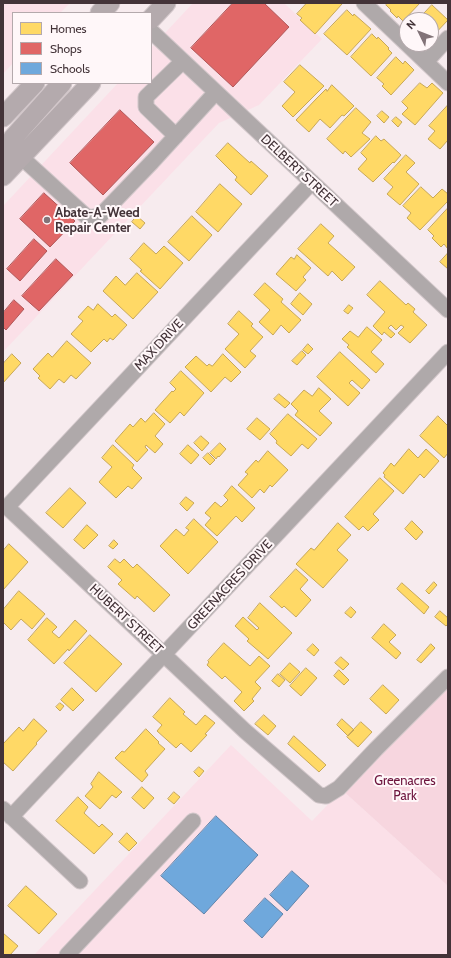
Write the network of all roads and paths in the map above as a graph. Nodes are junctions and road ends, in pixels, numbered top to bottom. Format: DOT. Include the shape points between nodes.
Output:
graph roads {
  1 [pos="110,3"];
  2 [pos="166,3"];
  3 [pos="364,3"];
  4 [pos="101,12"];
  5 [pos="152,18"];
  6 [pos="152,32"];
  7 [pos="448,38"];
  8 [pos="183,61"];
  9 [pos="426,62"];
  10 [pos="448,83"];
  11 [pos="34,84"];
  12 [pos="61,84"];
  13 [pos="90,84"];
  14 [pos="216,92"];
  15 [pos="3,117"];
  16 [pos="176,136"];
  17 [pos="12,156"];
  18 [pos="3,176"];
  19 [pos="312,182"];
  20 [pos="448,310"];
  21 [pos="448,352"];
  22 [pos="7,507"];
  23 [pos="164,655"];
  24 [pos="448,677"];
  25 [pos="7,813"];
  26 [pos="193,821"];
  27 [pos="80,882"];
  28 [pos="67,955"];
  1 -- 4 [label="main road"];
  2 -- 5 [label="main road"];
  3 -- 9 [label="street"];
  6 -- 8 [label="street, DELBERT STREET"];
  7 -- 9 [label="street"];
  8 -- 14 [label="street, DELBERT STREET"];
  8 -- 16 [label="street" via="146,97 146,107"];
  9 -- 10 [label="street"];
  11 -- 15 [label="main road"];
  12 -- 17 [label="main road" via="13,138"];
  13 -- 17 [label="main road"];
  14 -- 16 [label="street"];
  14 -- 19 [label="street, DELBERT STREET"];
  16 -- 17 [label="street" via="100,216 88,218"];
  17 -- 18 [label="main road"];
  19 -- 20 [label="street, DELBERT STREET"];
  19 -- 22 [label="street, MAX DRIVE"];
  21 -- 23 [label="street, GREENACRES DRIVE"];
  22 -- 23 [label="street, HUBERT STREET"];
  23 -- 24 [label="street, HUBERT STREET" via="313,792 326,796 339,788"];
  23 -- 25 [label="street, GREENACRES DRIVE"];
  25 -- 27 [label="street"];
  26 -- 28 [label="street"];
}
